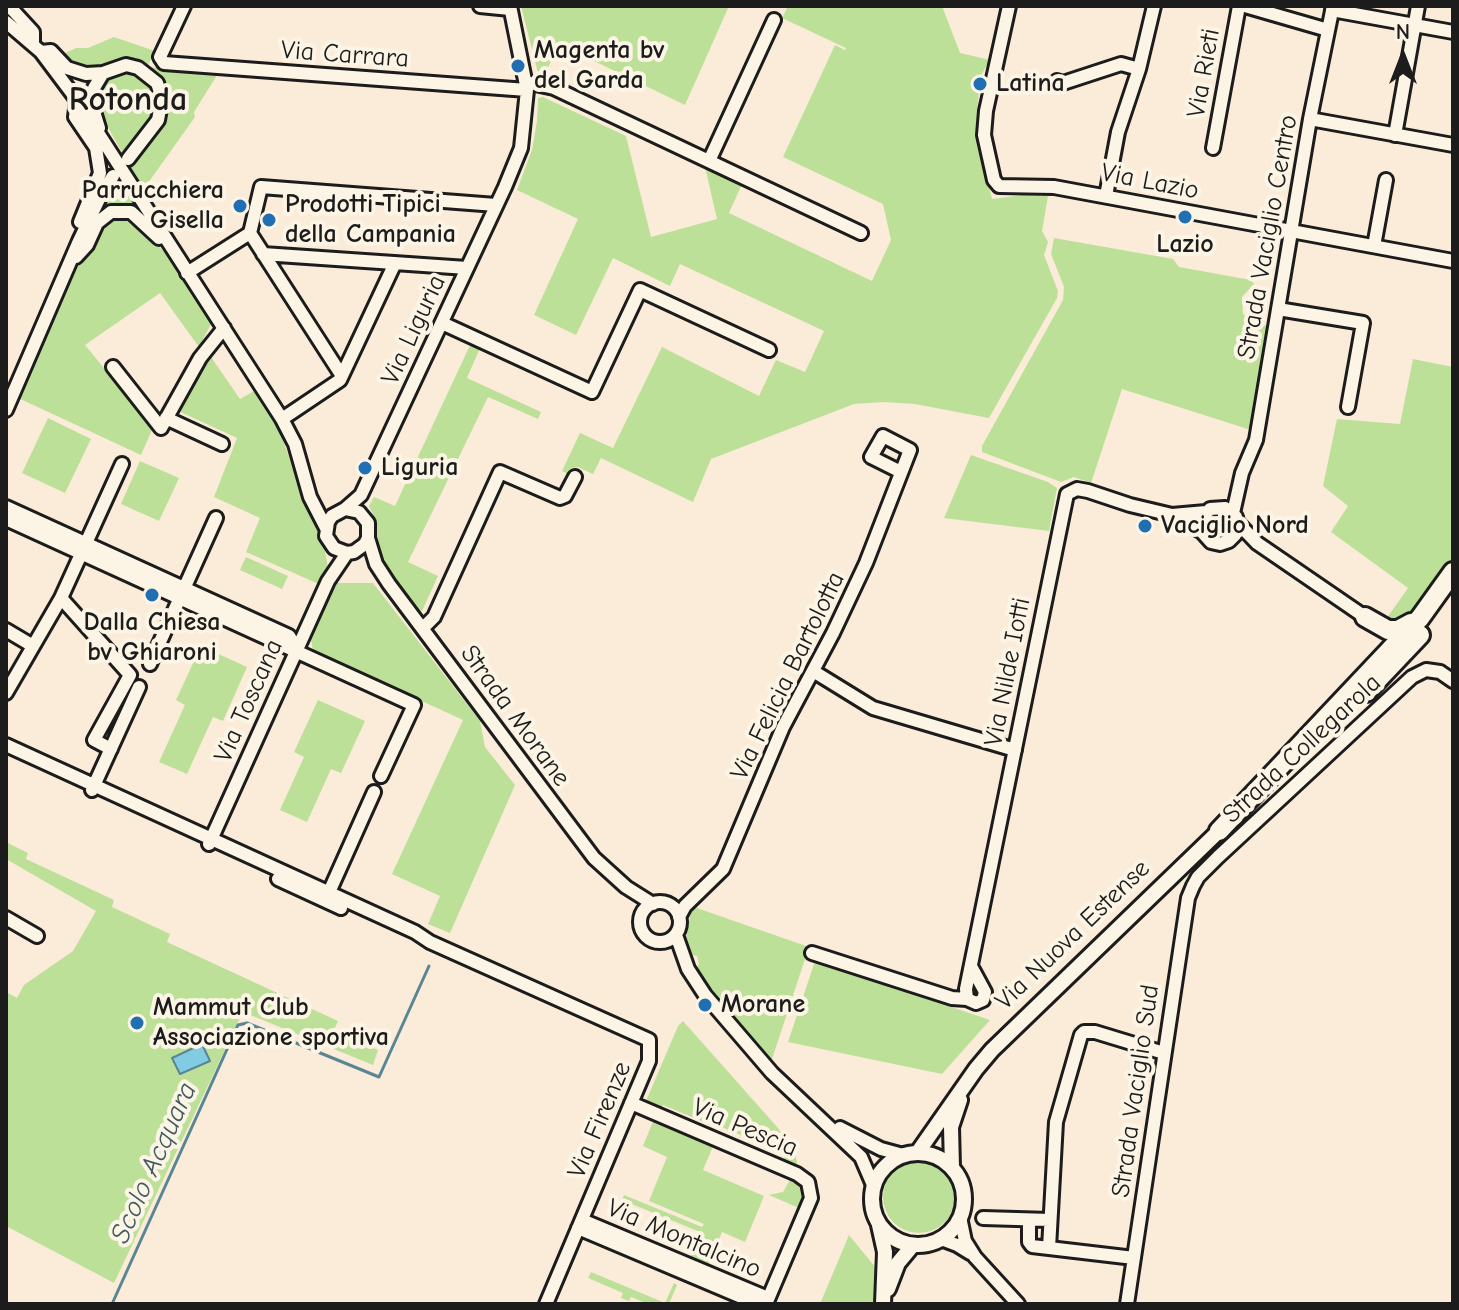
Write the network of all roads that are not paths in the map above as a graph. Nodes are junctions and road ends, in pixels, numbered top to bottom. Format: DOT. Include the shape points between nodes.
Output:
graph roads {
  1 [pos="9,6"];
  2 [pos="184,6"];
  3 [pos="480,6"];
  4 [pos="1009,6"];
  5 [pos="1154,6"];
  6 [pos="1242,6"];
  7 [pos="1418,6"];
  8 [pos="510,7"];
  9 [pos="1332,8"];
  10 [pos="774,20"];
  11 [pos="7,24"];
  12 [pos="1415,25"];
  13 [pos="1328,30"];
  14 [pos="1453,32"];
  15 [pos="37,48"];
  16 [pos="1139,69"];
  17 [pos="103,73"];
  18 [pos="1057,81"];
  19 [pos="526,86"];
  20 [pos="77,100"];
  21 [pos="1310,119"];
  22 [pos="99,135"];
  23 [pos="1395,135"];
  24 [pos="1453,145"];
  25 [pos="1213,148"];
  26 [pos="128,159"];
  27 [pos="709,161"];
  28 [pos="113,176"];
  29 [pos="1386,180"];
  30 [pos="1106,196"];
  31 [pos="496,205"];
  32 [pos="1291,231"];
  33 [pos="250,233"];
  34 [pos="861,233"];
  35 [pos="1374,246"];
  36 [pos="172,249"];
  37 [pos="263,254"];
  38 [pos="1453,261"];
  39 [pos="395,263"];
  40 [pos="69,265"];
  41 [pos="467,268"];
  42 [pos="187,273"];
  43 [pos="1278,309"];
  44 [pos="442,323"];
  45 [pos="224,328"];
  46 [pos="769,350"];
  47 [pos="113,367"];
  48 [pos="342,376"];
  49 [pos="1348,407"];
  50 [pos="6,410"];
  51 [pos="166,418"];
  52 [pos="282,419"];
  53 [pos="222,444"];
  54 [pos="122,464"];
  55 [pos="901,472"];
  56 [pos="1242,473"];
  57 [pos="575,477"];
  58 [pos="307,489"];
  59 [pos="361,495"];
  60 [pos="6,507"];
  61 [pos="343,510"];
  62 [pos="1211,510"];
  63 [pos="363,515"];
  64 [pos="1172,515"];
  65 [pos="1235,517"];
  66 [pos="216,518"];
  67 [pos="6,519"];
  68 [pos="326,528"];
  69 [pos="1202,532"];
  70 [pos="368,538"];
  71 [pos="1227,542"];
  72 [pos="330,543"];
  73 [pos="1257,543"];
  74 [pos="84,548"];
  75 [pos="350,552"];
  76 [pos="376,564"];
  77 [pos="1453,572"];
  78 [pos="328,581"];
  79 [pos="1453,590"];
  80 [pos="182,593"];
  81 [pos="61,598"];
  82 [pos="1420,618"];
  83 [pos="1371,622"];
  84 [pos="423,628"];
  85 [pos="6,630"];
  86 [pos="33,646"];
  87 [pos="297,649"];
  88 [pos="150,664"];
  89 [pos="813,671"];
  90 [pos="1364,676"];
  91 [pos="1453,681"];
  92 [pos="139,687"];
  93 [pos="6,693"];
  94 [pos="6,745"];
  95 [pos="111,749"];
  96 [pos="1015,750"];
  97 [pos="6,754"];
  98 [pos="381,776"];
  99 [pos="92,789"];
  100 [pos="374,792"];
  101 [pos="1219,831"];
  102 [pos="209,843"];
  103 [pos="1193,886"];
  104 [pos="700,890"];
  105 [pos="327,896"];
  106 [pos="654,906"];
  107 [pos="679,917"];
  108 [pos="6,918"];
  109 [pos="37,936"];
  110 [pos="670,938"];
  111 [pos="812,953"];
  112 [pos="972,968"];
  113 [pos="967,999"];
  114 [pos="1164,1053"];
  115 [pos="967,1081"];
  116 [pos="631,1103"];
  117 [pos="821,1117"];
  118 [pos="911,1153"];
  119 [pos="952,1167"];
  120 [pos="873,1185"];
  121 [pos="960,1217"];
  122 [pos="983,1218"];
  123 [pos="1029,1220"];
  124 [pos="1050,1220"];
  125 [pos="877,1221"];
  126 [pos="580,1224"];
  127 [pos="941,1239"];
  128 [pos="913,1245"];
  129 [pos="1049,1248"];
  130 [pos="975,1257"];
  131 [pos="1134,1258"];
  132 [pos="764,1302"];
  133 [pos="884,1302"];
  134 [pos="546,1304"];
  135 [pos="1018,1304"];
  136 [pos="1127,1304"];
  1 -- 15 [label="street" via="33,32"];
  2 -- 19 [label="street, Via Carrara" via="160,61 164,63"];
  3 -- 8 [label="street"];
  4 -- 30 [label="street, Via Lazio" via="986,111 984,135 994,180 999,186 1054,187"];
  5 -- 16 [label="street"];
  6 -- 13 [label="street"];
  6 -- 25 [label="street, Via Rieti"];
  7 -- 12 [label="street"];
  8 -- 19 [label="street, Via Liguria"];
  9 -- 12 [label="street"];
  9 -- 13 [label="street, Strada Vaciglio Centro"];
  10 -- 27 [label="street"];
  11 -- 15 [label="street"];
  12 -- 14 [label="street"];
  12 -- 23 [label="street"];
  13 -- 21 [label="street, Strada Vaciglio Centro"];
  15 -- 17 [label="street" via="51,51 67,68"];
  15 -- 20 [label="street"];
  16 -- 18 [label="street" via="1121,64"];
  16 -- 30 [label="street" via="1118,132"];
  17 -- 22 [label="street" via="92,105"];
  17 -- 26 [label="street" via="117,66 138,68 157,83 162,98 158,120"];
  19 -- 27 [label="street, Via Carrara" via="554,88"];
  19 -- 31 [label="street, Via Liguria" via="521,148"];
  20 -- 22 [label="street"];
  20 -- 40 [label="street" via="75,117 96,148 100,173 73,239"];
  21 -- 23 [label="street"];
  21 -- 32 [label="street, Strada Vaciglio Centro"];
  22 -- 36 [label="street"];
  23 -- 24 [label="street"];
  27 -- 34 [label="street, Via Carrara"];
  28 -- 40 [label="street"];
  29 -- 35 [label="street"];
  30 -- 32 [label="street, Via Lazio"];
  31 -- 33 [label="street" via="261,187"];
  31 -- 41 [label="street, Via Liguria"];
  32 -- 35 [label="street, Via Lazio"];
  32 -- 43 [label="street, Strada Vaciglio Centro"];
  33 -- 37 [label="street"];
  33 -- 42 [label="street"];
  35 -- 38 [label="street, Via Lazio"];
  36 -- 40 [label="street" via="131,212 111,212 97,223"];
  36 -- 42 [label="street"];
  37 -- 39 [label="street"];
  37 -- 48 [label="street"];
  39 -- 41 [label="street"];
  39 -- 48 [label="street"];
  40 -- 50 [label="street"];
  41 -- 44 [label="street, Via Liguria"];
  42 -- 45 [label="street"];
  43 -- 49 [label="street" via="1363,323"];
  43 -- 56 [label="street, Strada Vaciglio Centro" via="1256,440"];
  44 -- 46 [label="street" via="592,392 640,290"];
  44 -- 59 [label="street, Via Liguria"];
  45 -- 51 [label="street"];
  45 -- 52 [label="street"];
  47 -- 51 [label="street" via="161,428"];
  48 -- 52 [label="street"];
  51 -- 53 [label="street"];
  52 -- 58 [label="street"];
  54 -- 74 [label="street"];
  55 -- 89 [label="street, Via Felicia Bartolotta" via="866,563"];
  56 -- 62 [label="street, Strada Vaciglio Centro"];
  56 -- 65 [label="street, Strada Vaciglio Centro"];
  57 -- 84 [label="street" via="560,498 500,472 434,617"];
  58 -- 61 [label="street"];
  58 -- 68 [label="street"];
  59 -- 61 [label="street, Via Liguria"];
  59 -- 63 [label="street"];
  60 -- 74 [label="street"];
  61 -- 63 [label="street"];
  61 -- 68 [label="street"];
  62 -- 64 [label="street, Via Nilde Iotti"];
  62 -- 65 [label="street" via="1225,508"];
  62 -- 69 [label="street" via="1201,520"];
  63 -- 70 [label="street"];
  64 -- 69 [label="street, Via Nilde Iotti"];
  64 -- 96 [label="street, Via Nilde Iotti" via="1088,491 1067,494"];
  65 -- 71 [label="street" via="1235,535"];
  65 -- 73 [label="street"];
  66 -- 80 [label="street"];
  67 -- 74 [label="street"];
  68 -- 72 [label="street"];
  69 -- 71 [label="street" via="1211,542"];
  70 -- 75 [label="street"];
  70 -- 76 [label="street, Strada Morane"];
  71 -- 73 [label="street"];
  72 -- 75 [label="street"];
  72 -- 78 [label="street, Via Toscana"];
  73 -- 83 [label="street"];
  74 -- 80 [label="street"];
  74 -- 81 [label="street"];
  75 -- 76 [label="street, Strada Morane"];
  75 -- 78 [label="street, Via Toscana"];
  76 -- 84 [label="street, Strada Morane"];
  77 -- 82 [label="highway, Via Nuova Estense"];
  78 -- 87 [label="street, Via Toscana"];
  79 -- 101 [label="highway, Via Nuova Estense" via="1395,662"];
  80 -- 87 [label="street"];
  80 -- 88 [label="street"];
  81 -- 86 [label="street"];
  81 -- 95 [label="street" via="130,675 94,740"];
  82 -- 83 [label="highway" via="1398,630"];
  82 -- 90 [label="highway, Via Nuova Estense"];
  83 -- 90 [label="highway" via="1381,647"];
  84 -- 106 [label="street, Strada Morane" via="594,858"];
  85 -- 86 [label="street"];
  86 -- 93 [label="street"];
  87 -- 98 [label="street" via="414,705"];
  87 -- 102 [label="street, Via Toscana"];
  89 -- 96 [label="street" via="873,708"];
  89 -- 104 [label="street, Via Felicia Bartolotta" via="783,727 723,869"];
  90 -- 101 [label="highway, Via Nuova Estense"];
  91 -- 103 [label="street, Strada Collegarola" via="1426,670 1412,677"];
  92 -- 95 [label="street"];
  94 -- 99 [label="street, Via Firenze"];
  95 -- 99 [label="street"];
  96 -- 112 [label="street, Via Nilde Iotti"];
  97 -- 99 [label="street, Via Firenze"];
  99 -- 102 [label="street, Via Firenze"];
  100 -- 105 [label="street"];
  101 -- 115 [label="main road, Via Nuova Estense" via="992,1050"];
  102 -- 105 [label="street, Via Firenze"];
  103 -- 114 [label="street, Strada Vaciglio Sud"];
  104 -- 106 [label="street, Via Felicia Bartolotta"];
  104 -- 107 [label="street, Via Felicia Bartolotta"];
  105 -- 116 [label="street, Via Firenze" via="649,1040 649,1061"];
  106 -- 107 [label="street" via="677,911"];
  106 -- 110 [label="street" via="640,924 645,936 658,942"];
  107 -- 110 [label="street"];
  108 -- 109 [label="street"];
  110 -- 117 [label="street" via="705,995 772,1073"];
  111 -- 113 [label="street"];
  112 -- 113 [label="street, Via Nilde Iotti"];
  112 -- 113 [label="street, Via Nilde Iotti" via="985,996 976,1003"];
  114 -- 124 [label="street" via="1084,1032 1056,1122"];
  114 -- 131 [label="street, Strada Vaciglio Sud"];
  115 -- 118 [label="main road, Via Nuova Estense"];
  115 -- 119 [label="main road, Via Nuova Estense" via="951,1127"];
  116 -- 126 [label="street, Via Firenze"];
  116 -- 132 [label="street, Via Pescia" via="808,1182 811,1198"];
  117 -- 118 [label="street" via="862,1141"];
  117 -- 120 [label="street" via="861,1157"];
  118 -- 119 [label="main road" via="940,1158"];
  118 -- 120 [label="main road" via="888,1163"];
  119 -- 121 [label="main road" via="964,1191"];
  120 -- 125 [label="main road"];
  121 -- 127 [label="main road"];
  121 -- 130 [label="street"];
  122 -- 123 [label="street"];
  123 -- 124 [label="street"];
  123 -- 129 [label="street" via="1029,1244"];
  124 -- 129 [label="street"];
  125 -- 128 [label="main road" via="892,1237"];
  125 -- 133 [label="main road" via="885,1252"];
  126 -- 132 [label="street, Via Montalcino"];
  126 -- 134 [label="street, Via Firenze"];
  127 -- 128 [label="main road"];
  127 -- 130 [label="street"];
  128 -- 133 [label="main road" via="898,1263"];
  129 -- 131 [label="street"];
  130 -- 135 [label="street"];
  131 -- 136 [label="street, Strada Vaciglio Sud"];
}
